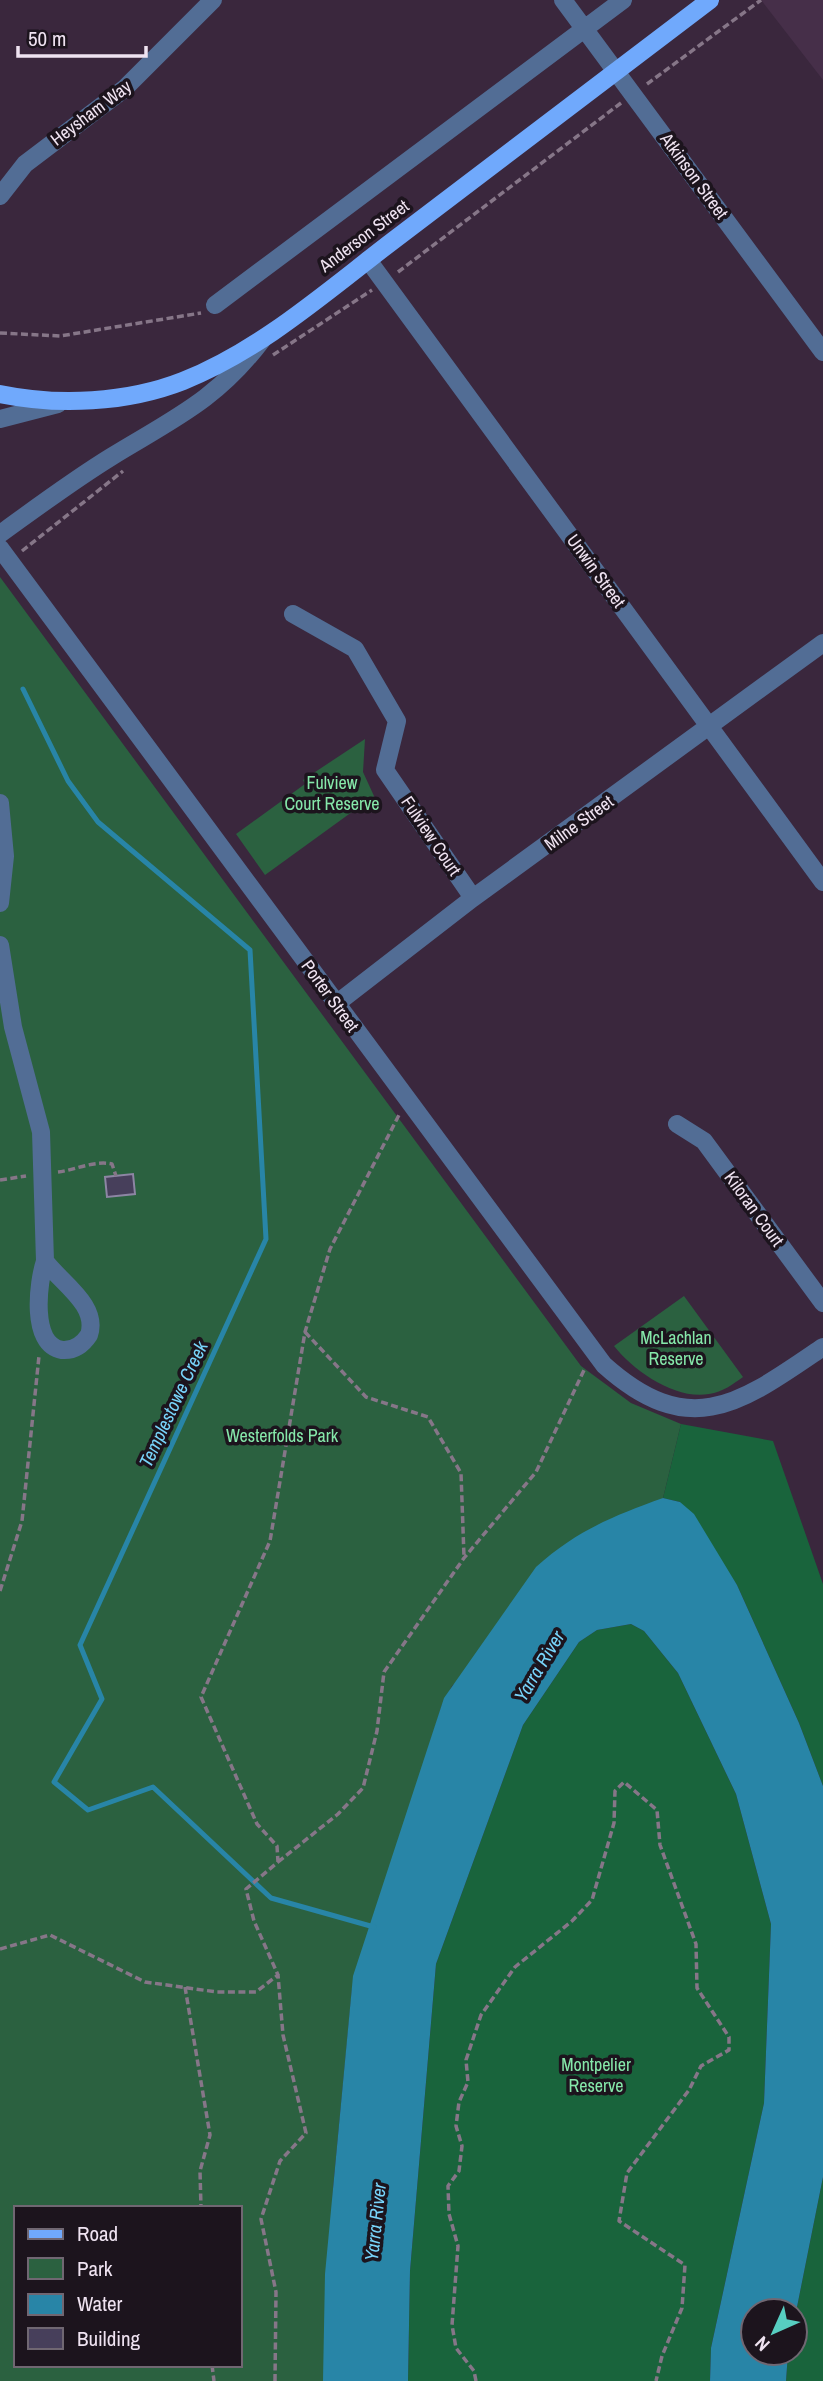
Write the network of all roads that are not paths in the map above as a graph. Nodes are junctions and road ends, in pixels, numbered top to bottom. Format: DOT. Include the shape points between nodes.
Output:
graph roads {
  1 [pos="214,0"];
  2 [pos="564,0"];
  3 [pos="623,0"];
  4 [pos="710,0"];
  5 [pos="585,29"];
  6 [pos="616,72"];
  7 [pos="0,196"];
  8 [pos="368,260"];
  9 [pos="215,305"];
  10 [pos="263,338"];
  11 [pos="823,352"];
  12 [pos="0,394"];
  13 [pos="75,400"];
  14 [pos="0,419"];
  15 [pos="0,534"];
  16 [pos="0,548"];
  17 [pos="293,614"];
  18 [pos="823,643"];
  19 [pos="711,728"];
  20 [pos="0,803"];
  21 [pos="823,882"];
  22 [pos="473,898"];
  23 [pos="0,903"];
  24 [pos="0,945"];
  25 [pos="336,1004"];
  26 [pos="677,1124"];
  27 [pos="44,1261"];
  28 [pos="823,1303"];
  29 [pos="823,1347"];
  1 -- 7 [label="street, Heysham Way" via="124,89 26,164"];
  2 -- 5 [label="street, Atkinson Street"];
  3 -- 5 [label="street, Anderson Street"];
  4 -- 6 [label="main road, Anderson Street"];
  5 -- 6 [label="street, Atkinson Street"];
  5 -- 9 [label="street, Anderson Street"];
  6 -- 8 [label="main road, Anderson Street"];
  6 -- 11 [label="street, Atkinson Street"];
  8 -- 10 [label="main road, Anderson Street"];
  8 -- 19 [label="street, Unwin Street"];
  10 -- 13 [label="main road, Anderson Street" via="228,361 181,382 128,395"];
  10 -- 15 [label="street" via="210,398 81,476"];
  12 -- 13 [label="main road, Anderson Street"];
  13 -- 14 [label="street"];
  16 -- 25 [label="street, Porter Street"];
  17 -- 22 [label="street, Fulview Court" via="355,649 397,721 385,769"];
  18 -- 19 [label="street, Milne Street"];
  19 -- 21 [label="street, Unwin Street"];
  19 -- 22 [label="street, Milne Street"];
  20 -- 23 [label="street" via="5,841"];
  22 -- 25 [label="street, Milne Street"];
  24 -- 27 [label="street" via="13,1027 41,1132"];
  25 -- 29 [label="street, Porter Street" via="592,1353 636,1390 690,1407 733,1403"];
  26 -- 28 [label="street, Kiloran Court" via="704,1141"];
  27 -- 27 [label="street" via="86,1307 92,1327 83,1343 65,1350 53,1345 42,1325 38,1293"];
}
